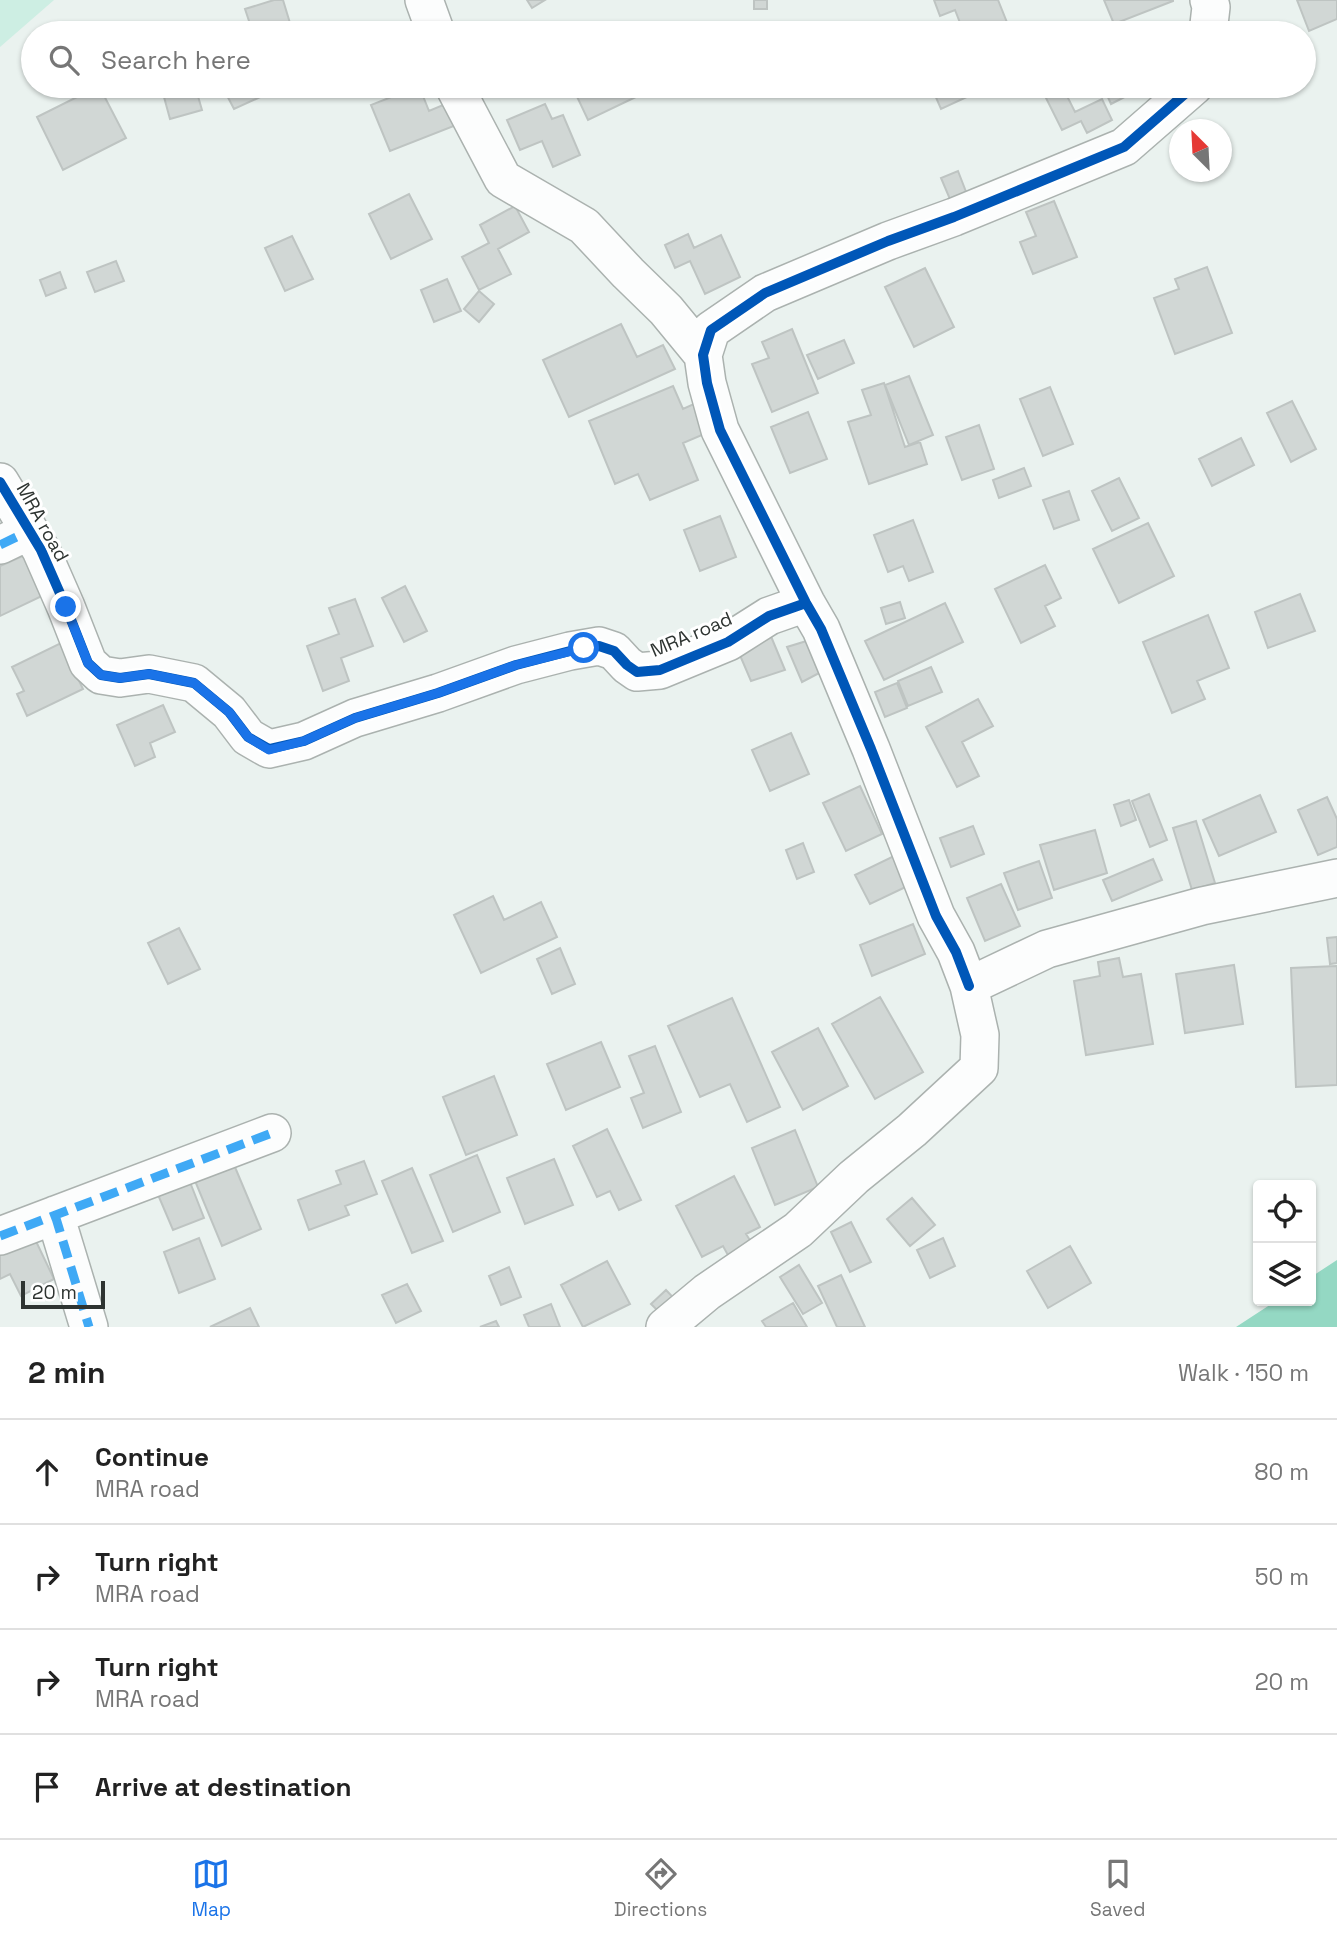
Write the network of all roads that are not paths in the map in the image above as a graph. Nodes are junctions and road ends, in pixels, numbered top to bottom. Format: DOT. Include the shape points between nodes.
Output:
graph roads {
  1 [pos="424,0"];
  2 [pos="1209,0"];
  3 [pos="432,21"];
  4 [pos="1209,21"];
  5 [pos="460,98"];
  6 [pos="1180,98"];
  7 [pos="703,355"];
  8 [pos="0,482"];
  9 [pos="15,538"];
  10 [pos="806,603"];
  11 [pos="1337,878"];
  12 [pos="969,986"];
  13 [pos="272,1133"];
  14 [pos="55,1215"];
  15 [pos="0,1236"];
  16 [pos="89,1327"];
  17 [pos="665,1327"];
  1 -- 3 [label="street"];
  2 -- 4 [label="street"];
  5 -- 7 [label="street" via="503,179 584,226"];
  6 -- 7 [label="street" via="1124,147 765,293 711,330"];
  7 -- 10 [label="street" via="720,430"];
  8 -- 9 [label="street, MRA road"];
  9 -- 10 [label="street, MRA road" via="41,550 88,663 101,675 149,674 194,683 229,712 248,737 269,750 516,665 570,651 599,646 614,651 637,673 660,670 728,642 769,616"];
  10 -- 12 [label="street" via="821,629 936,916"];
  11 -- 12 [label="street" via="1202,906 1048,949"];
  12 -- 17 [label="street" via="981,1035 979,1068 798,1230 707,1292"];
  13 -- 14 [label="street"];
  14 -- 15 [label="street"];
  14 -- 16 [label="street"];
}
